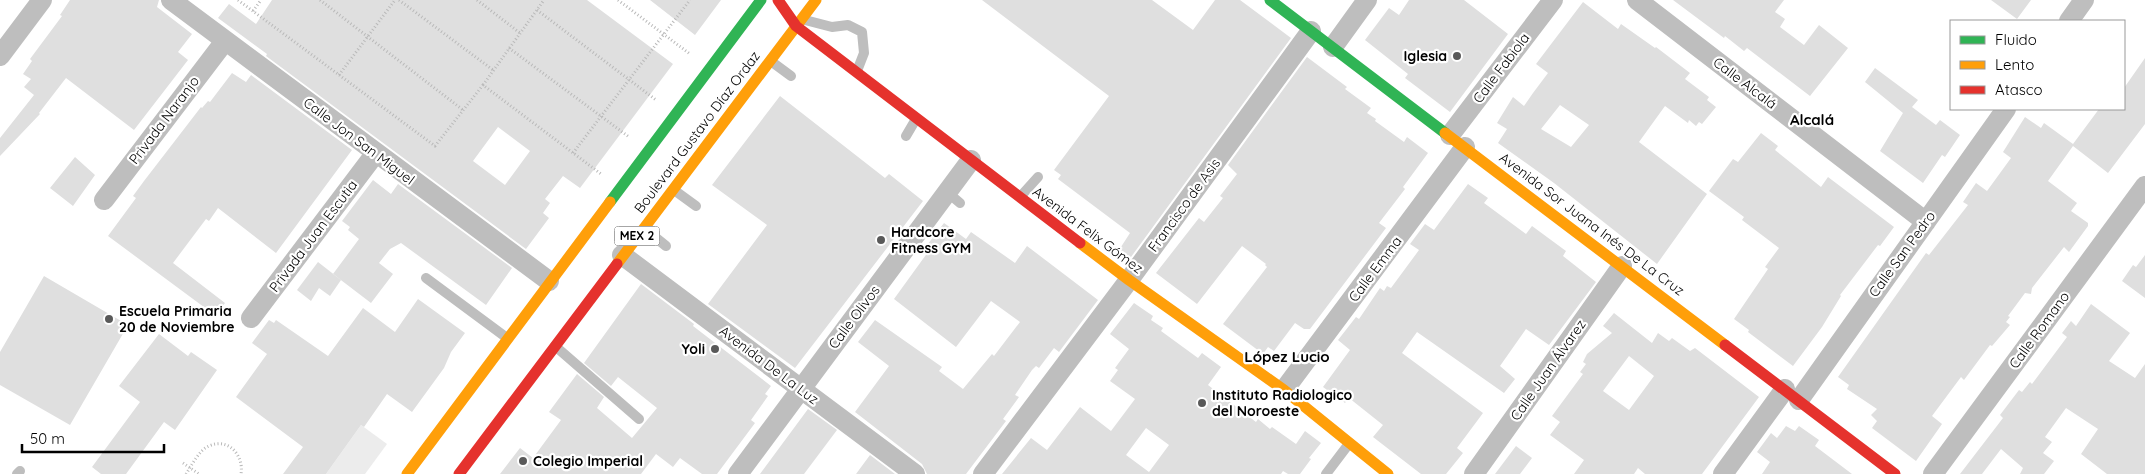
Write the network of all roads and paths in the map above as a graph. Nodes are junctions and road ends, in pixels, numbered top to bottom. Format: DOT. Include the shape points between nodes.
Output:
graph roads {
  1 [pos="42,0"];
  2 [pos="171,0"];
  3 [pos="238,0"];
  4 [pos="261,0"];
  5 [pos="320,0"];
  6 [pos="395,0"];
  7 [pos="399,0"];
  8 [pos="477,0"];
  9 [pos="544,0"];
  10 [pos="618,0"];
  11 [pos="690,0"];
  12 [pos="761,0"];
  13 [pos="778,0"];
  14 [pos="816,0"];
  15 [pos="1270,0"];
  16 [pos="1367,0"];
  17 [pos="1553,0"];
  18 [pos="1637,0"];
  19 [pos="2084,0"];
  20 [pos="537,10"];
  21 [pos="253,11"];
  22 [pos="2070,20"];
  23 [pos="799,22"];
  24 [pos="1311,31"];
  25 [pos="520,32"];
  26 [pos="664,34"];
  27 [pos="368,37"];
  28 [pos="225,40"];
  29 [pos="1333,47"];
  30 [pos="509,48"];
  31 [pos="690,54"];
  32 [pos="0,56"];
  33 [pos="769,61"];
  34 [pos="493,70"];
  35 [pos="857,73"];
  36 [pos="339,75"];
  37 [pos="791,76"];
  38 [pos="629,80"];
  39 [pos="483,84"];
  40 [pos="656,100"];
  41 [pos="463,110"];
  42 [pos="2005,110"];
  43 [pos="602,116"];
  44 [pos="916,118"];
  45 [pos="906,136"];
  46 [pos="629,137"];
  47 [pos="1458,141"];
  48 [pos="573,152"];
  49 [pos="375,154"];
  50 [pos="971,160"];
  51 [pos="602,174"];
  52 [pos="1038,177"];
  53 [pos="2145,186"];
  54 [pos="673,190"];
  55 [pos="1020,198"];
  56 [pos="104,200"];
  57 [pos="696,206"];
  58 [pos="1926,222"];
  59 [pos="643,228"];
  60 [pos="666,246"];
  61 [pos="622,255"];
  62 [pos="1622,266"];
  63 [pos="426,278"];
  64 [pos="1129,280"];
  65 [pos="549,281"];
  66 [pos="251,318"];
  67 [pos="508,338"];
  68 [pos="554,345"];
  69 [pos="801,389"];
  70 [pos="1284,390"];
  71 [pos="1792,394"];
  72 [pos="639,419"];
  73 [pos="1348,444"];
  74 [pos="183,463"];
  75 [pos="190,468"];
  76 [pos="186,474"];
  77 [pos="199,474"];
  78 [pos="241,474"];
  79 [pos="406,474"];
  80 [pos="459,474"];
  81 [pos="738,474"];
  82 [pos="915,474"];
  83 [pos="983,474"];
  84 [pos="1326,474"];
  85 [pos="1388,474"];
  86 [pos="1474,474"];
  87 [pos="1723,474"];
  88 [pos="1895,474"];
  89 [pos="1933,474"];
  1 -- 32 [label="street"];
  2 -- 28 [label="street, Calle Jon San Miguel"];
  3 -- 21 [label="path"];
  4 -- 21 [label="path"];
  5 -- 27 [label="path"];
  6 -- 27 [label="path"];
  7 -- 34 [label="path"];
  8 -- 25 [label="path"];
  9 -- 20 [label="path"];
  10 -- 26 [label="path"];
  11 -- 26 [label="path"];
  12 -- 65 [label="main road, Boulevard Gustavo Díaz Ordaz / MEX 2"];
  13 -- 23 [label="main road, Avenida Felix Gómez"];
  14 -- 23 [label="main road, Boulevard Gustavo Díaz Ordaz / MEX 2"];
  15 -- 24 [label="main road, Avenida Sor Juana Inés De La Cruz"];
  16 -- 29 [label="street"];
  17 -- 47 [label="street, Calle Fabiola"];
  18 -- 58 [label="street, Calle Alcalá"];
  19 -- 22 [label="street"];
  20 -- 25 [label="path"];
  20 -- 38 [label="path"];
  21 -- 36 [label="path"];
  23 -- 33 [label="main road, Boulevard Gustavo Díaz Ordaz / MEX 2"];
  23 -- 35 [label="main road, Avenida Felix Gómez"];
  23 -- 35 [label="lane" via="832,27 848,25 862,32 864,53"];
  24 -- 29 [label="main road, Avenida Sor Juana Inés De La Cruz"];
  24 -- 64 [label="street, Francisco de Asis"];
  25 -- 30 [label="path"];
  26 -- 31 [label="path"];
  26 -- 38 [label="path"];
  27 -- 36 [label="path"];
  27 -- 41 [label="path"];
  28 -- 49 [label="street, Calle Jon San Miguel"];
  28 -- 56 [label="street, Privada Naranjo"];
  29 -- 47 [label="main road, Avenida Sor Juana Inés De La Cruz"];
  30 -- 34 [label="path"];
  30 -- 43 [label="path"];
  33 -- 37 [label="lane"];
  33 -- 54 [label="main road, Boulevard Gustavo Díaz Ordaz / MEX 2"];
  34 -- 39 [label="path"];
  35 -- 44 [label="main road, Avenida Felix Gómez"];
  36 -- 41 [label="path" via="435,146"];
  38 -- 40 [label="path"];
  38 -- 43 [label="path"];
  39 -- 41 [label="path"];
  39 -- 48 [label="path"];
  42 -- 58 [label="street, Calle San Pedro"];
  43 -- 46 [label="path"];
  43 -- 48 [label="path"];
  44 -- 45 [label="lane"];
  44 -- 50 [label="main road, Avenida Felix Gómez"];
  47 -- 62 [label="main road, Avenida Sor Juana Inés De La Cruz"];
  47 -- 70 [label="street, Calle Emma"];
  48 -- 51 [label="path"];
  49 -- 65 [label="street, Calle Jon San Miguel"];
  49 -- 66 [label="street, Privada Juan Escutia"];
  50 -- 55 [label="main road, Avenida Felix Gómez"];
  50 -- 69 [label="street, Calle Olivos" via="953,198"];
  52 -- 55 [label="lane"];
  53 -- 89 [label="street, Calle Romano"];
  54 -- 57 [label="lane"];
  54 -- 59 [label="main road, Boulevard Gustavo Díaz Ordaz / MEX 2"];
  55 -- 64 [label="main road, Avenida Felix Gómez" via="1041,217"];
  58 -- 71 [label="street, Calle San Pedro"];
  59 -- 60 [label="lane"];
  59 -- 61 [label="main road, Boulevard Gustavo Díaz Ordaz / MEX 2"];
  61 -- 68 [label="main road, Boulevard Gustavo Díaz Ordaz / MEX 2"];
  61 -- 69 [label="street, Avenida De La Luz"];
  62 -- 71 [label="main road, Avenida Sor Juana Inés De La Cruz"];
  62 -- 86 [label="street, Calle Juan Álvarez"];
  63 -- 67 [label="lane"];
  64 -- 70 [label="main road, Avenida Felix Gómez"];
  64 -- 83 [label="street, Francisco de Asis"];
  65 -- 67 [label="main road, Boulevard Gustavo Díaz Ordaz / MEX 2"];
  67 -- 79 [label="main road, Boulevard Gustavo Díaz Ordaz / MEX 2"];
  68 -- 72 [label="lane"];
  68 -- 80 [label="main road, Boulevard Gustavo Díaz Ordaz / MEX 2"];
  69 -- 81 [label="street, Calle Olivos"];
  69 -- 82 [label="street, Avenida De La Luz"];
  70 -- 73 [label="main road, Avenida Felix Gómez"];
  71 -- 87 [label="street, Calle San Pedro"];
  71 -- 88 [label="main road, Avenida Sor Juana Inés De La Cruz"];
  73 -- 84 [label="lane"];
  73 -- 85 [label="main road, Avenida Felix Gómez"];
  74 -- 75 [label="path"];
  75 -- 76 [label="path"];
  75 -- 77 [label="path"];
  75 -- 78 [label="path" via="203,450 224,444 240,459"];
}
